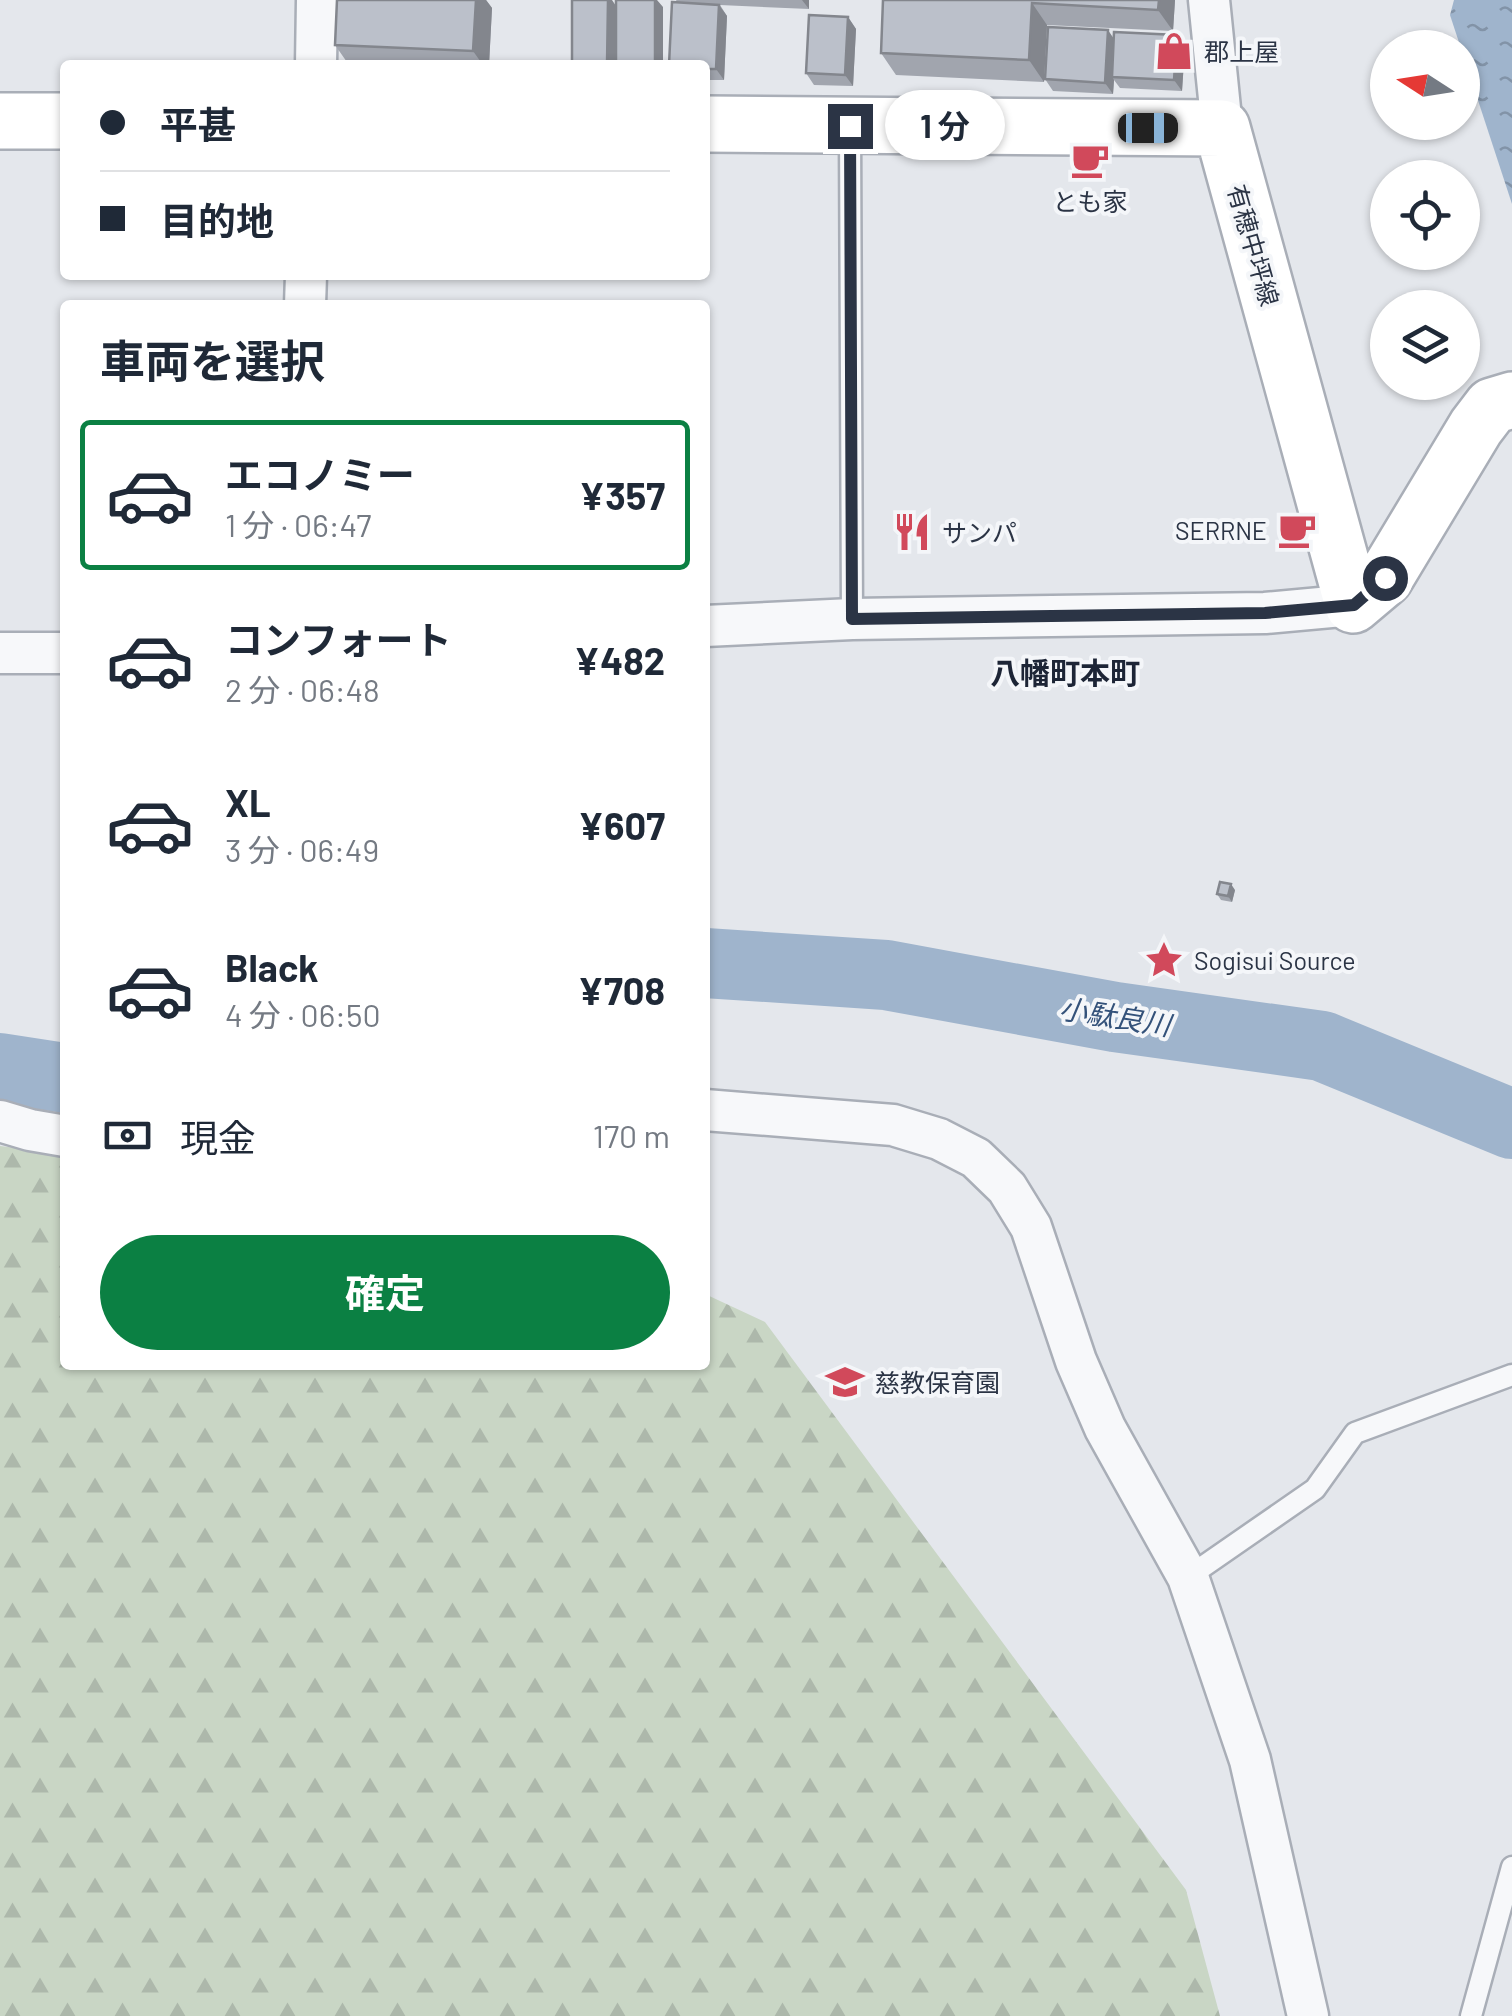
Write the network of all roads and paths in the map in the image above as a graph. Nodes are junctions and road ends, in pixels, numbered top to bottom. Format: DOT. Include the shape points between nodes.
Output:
graph roads {
  1 [pos="317,0"];
  2 [pos="1209,0"];
  3 [pos="316,60"];
  4 [pos="60,120"];
  5 [pos="0,121"];
  6 [pos="710,124"];
  7 [pos="850,126"];
  8 [pos="1222,128"];
  9 [pos="1502,403"];
  10 [pos="1354,605"];
  11 [pos="852,619"];
  12 [pos="710,626"];
  13 [pos="0,653"];
  14 [pos="60,654"];
  15 [pos="710,1110"];
  16 [pos="0,1121"];
  17 [pos="60,1135"];
  18 [pos="1512,1374"];
  19 [pos="1188,1576"];
  20 [pos="1512,1868"];
  21 [pos="1308,2016"];
  22 [pos="1471,2016"];
  1 -- 3 [label="street"];
  2 -- 8 [label="street"];
  4 -- 5 [label="main road"];
  6 -- 7 [label="main road"];
  7 -- 8 [label="main road"];
  7 -- 11 [label="lane"];
  8 -- 10 [label="main road, 有穂中坪線"];
  9 -- 10 [label="main road" via="1476,427 1385,578"];
  10 -- 11 [label="street" via="1265,613"];
  11 -- 12 [label="street"];
  13 -- 14 [label="street"];
  15 -- 19 [label="street" via="892,1125 976,1158 1007,1188 1031,1226 1105,1428"];
  16 -- 17 [label="street"];
  18 -- 19 [label="lane" via="1356,1432 1315,1489"];
  19 -- 21 [label="street" via="1250,1760"];
  20 -- 22 [label="lane"];
}
